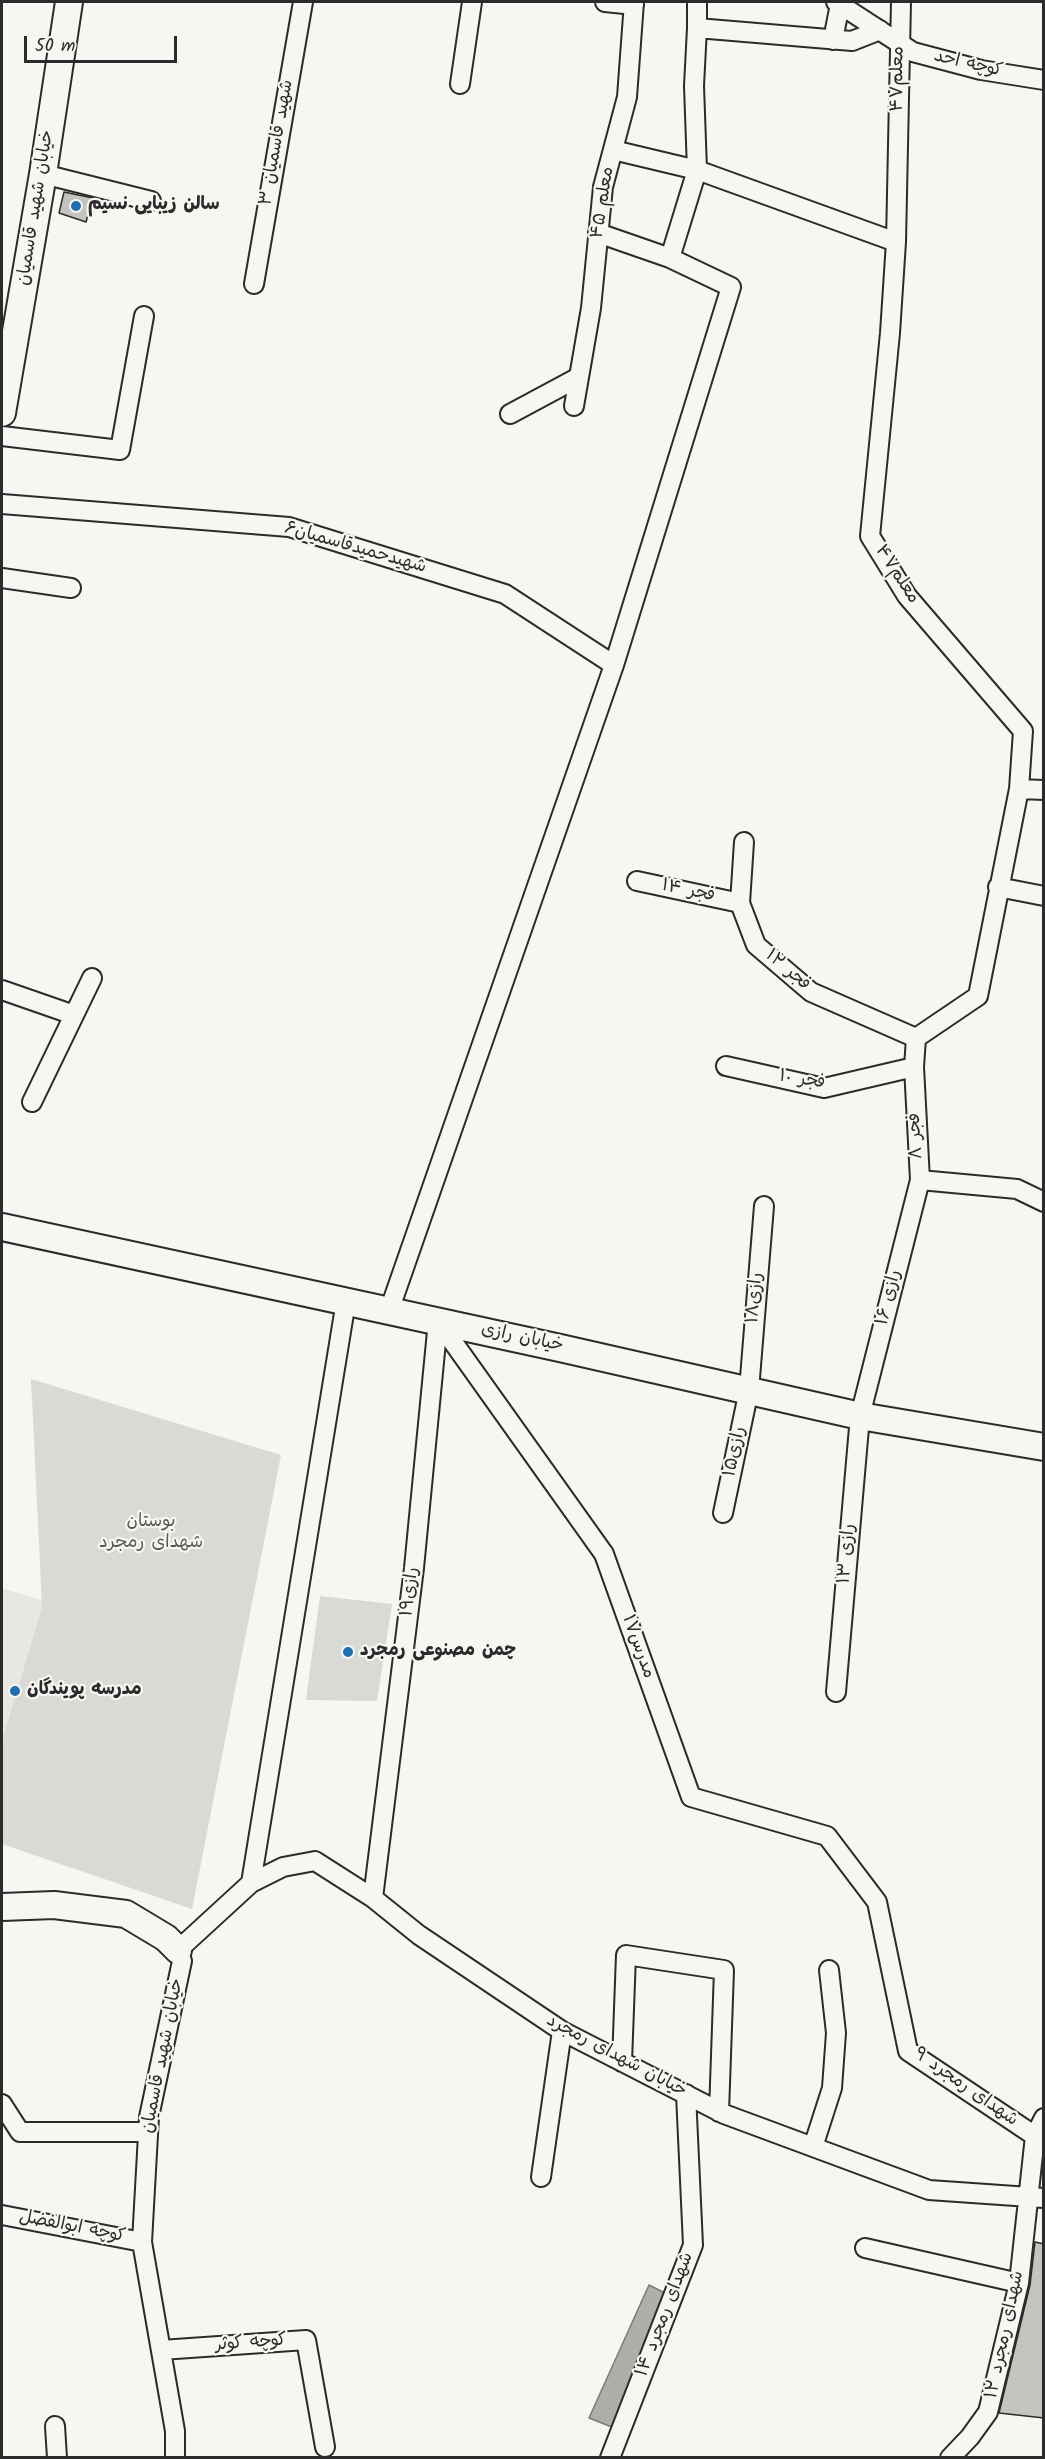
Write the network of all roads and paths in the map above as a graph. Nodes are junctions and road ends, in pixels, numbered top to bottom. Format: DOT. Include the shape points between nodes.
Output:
graph roads {
  1 [pos="69,2"];
  2 [pos="303,2"];
  3 [pos="472,2"];
  4 [pos="605,2"];
  5 [pos="697,2"];
  6 [pos="901,2"];
  7 [pos="634,3"];
  8 [pos="838,3"];
  9 [pos="697,28"];
  10 [pos="880,30"];
  11 [pos="833,40"];
  12 [pos="899,43"];
  13 [pos="1044,80"];
  14 [pos="460,84"];
  15 [pos="613,150"];
  16 [pos="697,170"];
  17 [pos="43,174"];
  18 [pos="151,201"];
  19 [pos="598,233"];
  20 [pos="896,242"];
  21 [pos="670,258"];
  22 [pos="254,284"];
  23 [pos="144,316"];
  24 [pos="579,377"];
  25 [pos="574,406"];
  26 [pos="2,413"];
  27 [pos="510,414"];
  28 [pos="2,436"];
  29 [pos="2,504"];
  30 [pos="2,578"];
  31 [pos="71,588"];
  32 [pos="614,665"];
  33 [pos="1019,789"];
  34 [pos="1044,790"];
  35 [pos="744,842"];
  36 [pos="637,881"];
  37 [pos="998,887"];
  38 [pos="1044,896"];
  39 [pos="740,903"];
  40 [pos="92,978"];
  41 [pos="2,990"];
  42 [pos="74,1015"];
  43 [pos="916,1038"];
  44 [pos="726,1066"];
  45 [pos="914,1067"];
  46 [pos="32,1102"];
  47 [pos="920,1180"];
  48 [pos="1044,1202"];
  49 [pos="764,1206"];
  50 [pos="2,1227"];
  51 [pos="346,1302"];
  52 [pos="389,1311"];
  53 [pos="438,1321"];
  54 [pos="748,1390"];
  55 [pos="860,1416"];
  56 [pos="1044,1447"];
  57 [pos="723,1513"];
  58 [pos="836,1692"];
  59 [pos="251,1883"];
  60 [pos="374,1898"];
  61 [pos="878,1902"];
  62 [pos="2,1907"];
  63 [pos="178,1950"];
  64 [pos="829,1970"];
  65 [pos="562,2031"];
  66 [pos="622,2062"];
  67 [pos="686,2094"];
  68 [pos="2,2104"];
  69 [pos="719,2112"];
  70 [pos="1044,2118"];
  71 [pos="148,2132"];
  72 [pos="1035,2136"];
  73 [pos="813,2147"];
  74 [pos="542,2176"];
  75 [pos="1036,2198"];
  76 [pos="2,2215"];
  77 [pos="142,2242"];
  78 [pos="865,2248"];
  79 [pos="1019,2283"];
  80 [pos="161,2350"];
  81 [pos="55,2426"];
  82 [pos="325,2447"];
  83 [pos="57,2457"];
  84 [pos="176,2457"];
  85 [pos="610,2457"];
  86 [pos="950,2457"];
  1 -- 17 [label="street, خیابان شهید قاسمیان"];
  2 -- 22 [label="street, شهید قاسمیان ۳"];
  3 -- 14 [label="street"];
  4 -- 7 [label="street"];
  5 -- 9 [label="street"];
  6 -- 12 [label="street, معلم۴۷"];
  7 -- 15 [label="street, معلم ۴۵" via="627,97"];
  8 -- 10 [label="street, کوچه احد"];
  8 -- 11 [label="street"];
  9 -- 11 [label="street"];
  9 -- 16 [label="street"];
  10 -- 11 [label="street" via="852,42"];
  10 -- 12 [label="street, کوچه احد"];
  12 -- 13 [label="street, کوچه احد" via="913,52 981,70"];
  12 -- 20 [label="street, معلم۴۷"];
  15 -- 16 [label="street"];
  15 -- 19 [label="street, معلم ۴۵" via="603,187"];
  16 -- 20 [label="street"];
  16 -- 21 [label="street"];
  17 -- 18 [label="street"];
  17 -- 26 [label="street, خیابان شهید قاسمیان"];
  19 -- 21 [label="street"];
  19 -- 24 [label="street, معلم ۴۵"];
  20 -- 33 [label="street, معلم۴۷" via="870,536 907,596 1023,731"];
  21 -- 32 [label="street" via="731,287"];
  23 -- 28 [label="street" via="120,450"];
  24 -- 25 [label="street, معلم ۴۵"];
  24 -- 27 [label="street"];
  29 -- 32 [label="street, شهیدحمیدقاسمیان۶" via="289,527 505,594"];
  30 -- 31 [label="street"];
  32 -- 52 [label="street"];
  33 -- 34 [label="street"];
  33 -- 37 [label="street, معلم۴۷"];
  35 -- 39 [label="street, فجر ۱۲"];
  36 -- 39 [label="street, فجر ۱۴"];
  37 -- 38 [label="street"];
  37 -- 43 [label="street, معلم۴۷" via="978,996"];
  39 -- 43 [label="street, فجر ۱۲" via="756,945 812,992"];
  40 -- 42 [label="street"];
  41 -- 42 [label="street"];
  42 -- 46 [label="street"];
  43 -- 45 [label="street, فجر ۸"];
  44 -- 45 [label="street, فجر ۱۰" via="824,1088"];
  45 -- 47 [label="street, فجر ۸"];
  47 -- 48 [label="street, فجر ۸" via="1017,1189"];
  47 -- 55 [label="street, رازی ۱۶"];
  49 -- 54 [label="street, رازی۱۸"];
  50 -- 51 [label="street, خیابان رازی"];
  51 -- 52 [label="street, خیابان رازی"];
  51 -- 59 [label="street"];
  52 -- 53 [label="street, خیابان رازی"];
  53 -- 54 [label="street, خیابان رازی"];
  53 -- 60 [label="street, رازی۱۹" via="414,1568"];
  53 -- 61 [label="street, مدرس۱۷" via="604,1554 691,1797 827,1836"];
  54 -- 55 [label="street, خیابان رازی"];
  54 -- 57 [label="street, رازی۱۵"];
  55 -- 56 [label="street, خیابان رازی"];
  55 -- 58 [label="street, رازی ۱۳"];
  59 -- 60 [label="street, خیابان شهدای رمجرد" via="283,1867 315,1861"];
  59 -- 63 [label="street, خیابان شهدای رمجرد"];
  60 -- 65 [label="street, خیابان شهدای رمجرد" via="419,1935"];
  61 -- 72 [label="street, شهدای رمجرد ۹" via="908,2051"];
  62 -- 63 [label="street" via="54,1905 126,1914 166,1938"];
  63 -- 71 [label="street, خیابان شهید قاسمیان" via="182,1961"];
  64 -- 73 [label="street" via="836,2033 832,2088"];
  65 -- 66 [label="street, خیابان شهدای رمجرد"];
  65 -- 74 [label="street"];
  66 -- 67 [label="street, خیابان شهدای رمجرد"];
  66 -- 69 [label="street" via="626,1955 724,1970"];
  67 -- 69 [label="street, خیابان شهدای رمجرد"];
  67 -- 85 [label="street, شهدای رمجرد ۱۴" via="693,2245"];
  68 -- 71 [label="street" via="20,2132"];
  69 -- 73 [label="street, خیابان شهدای رمجرد"];
  70 -- 72 [label="street"];
  71 -- 77 [label="street, خیابان شهید قاسمیان"];
  72 -- 75 [label="street, شهدای رمجرد ۹"];
  73 -- 75 [label="street, خیابان شهدای رمجرد" via="929,2190"];
  75 -- 79 [label="street, شهدای رمجرد ۱۲"];
  76 -- 77 [label="street, کوچه ابوالفضل"];
  77 -- 80 [label="street, خیابان شهید قاسمیان"];
  78 -- 79 [label="street"];
  79 -- 86 [label="street, شهدای رمجرد ۱۲" via="988,2412"];
  80 -- 82 [label="street, کوچه کوثر" via="306,2340"];
  80 -- 84 [label="street, خیابان شهید قاسمیان"];
  81 -- 83 [label="street"];
}
